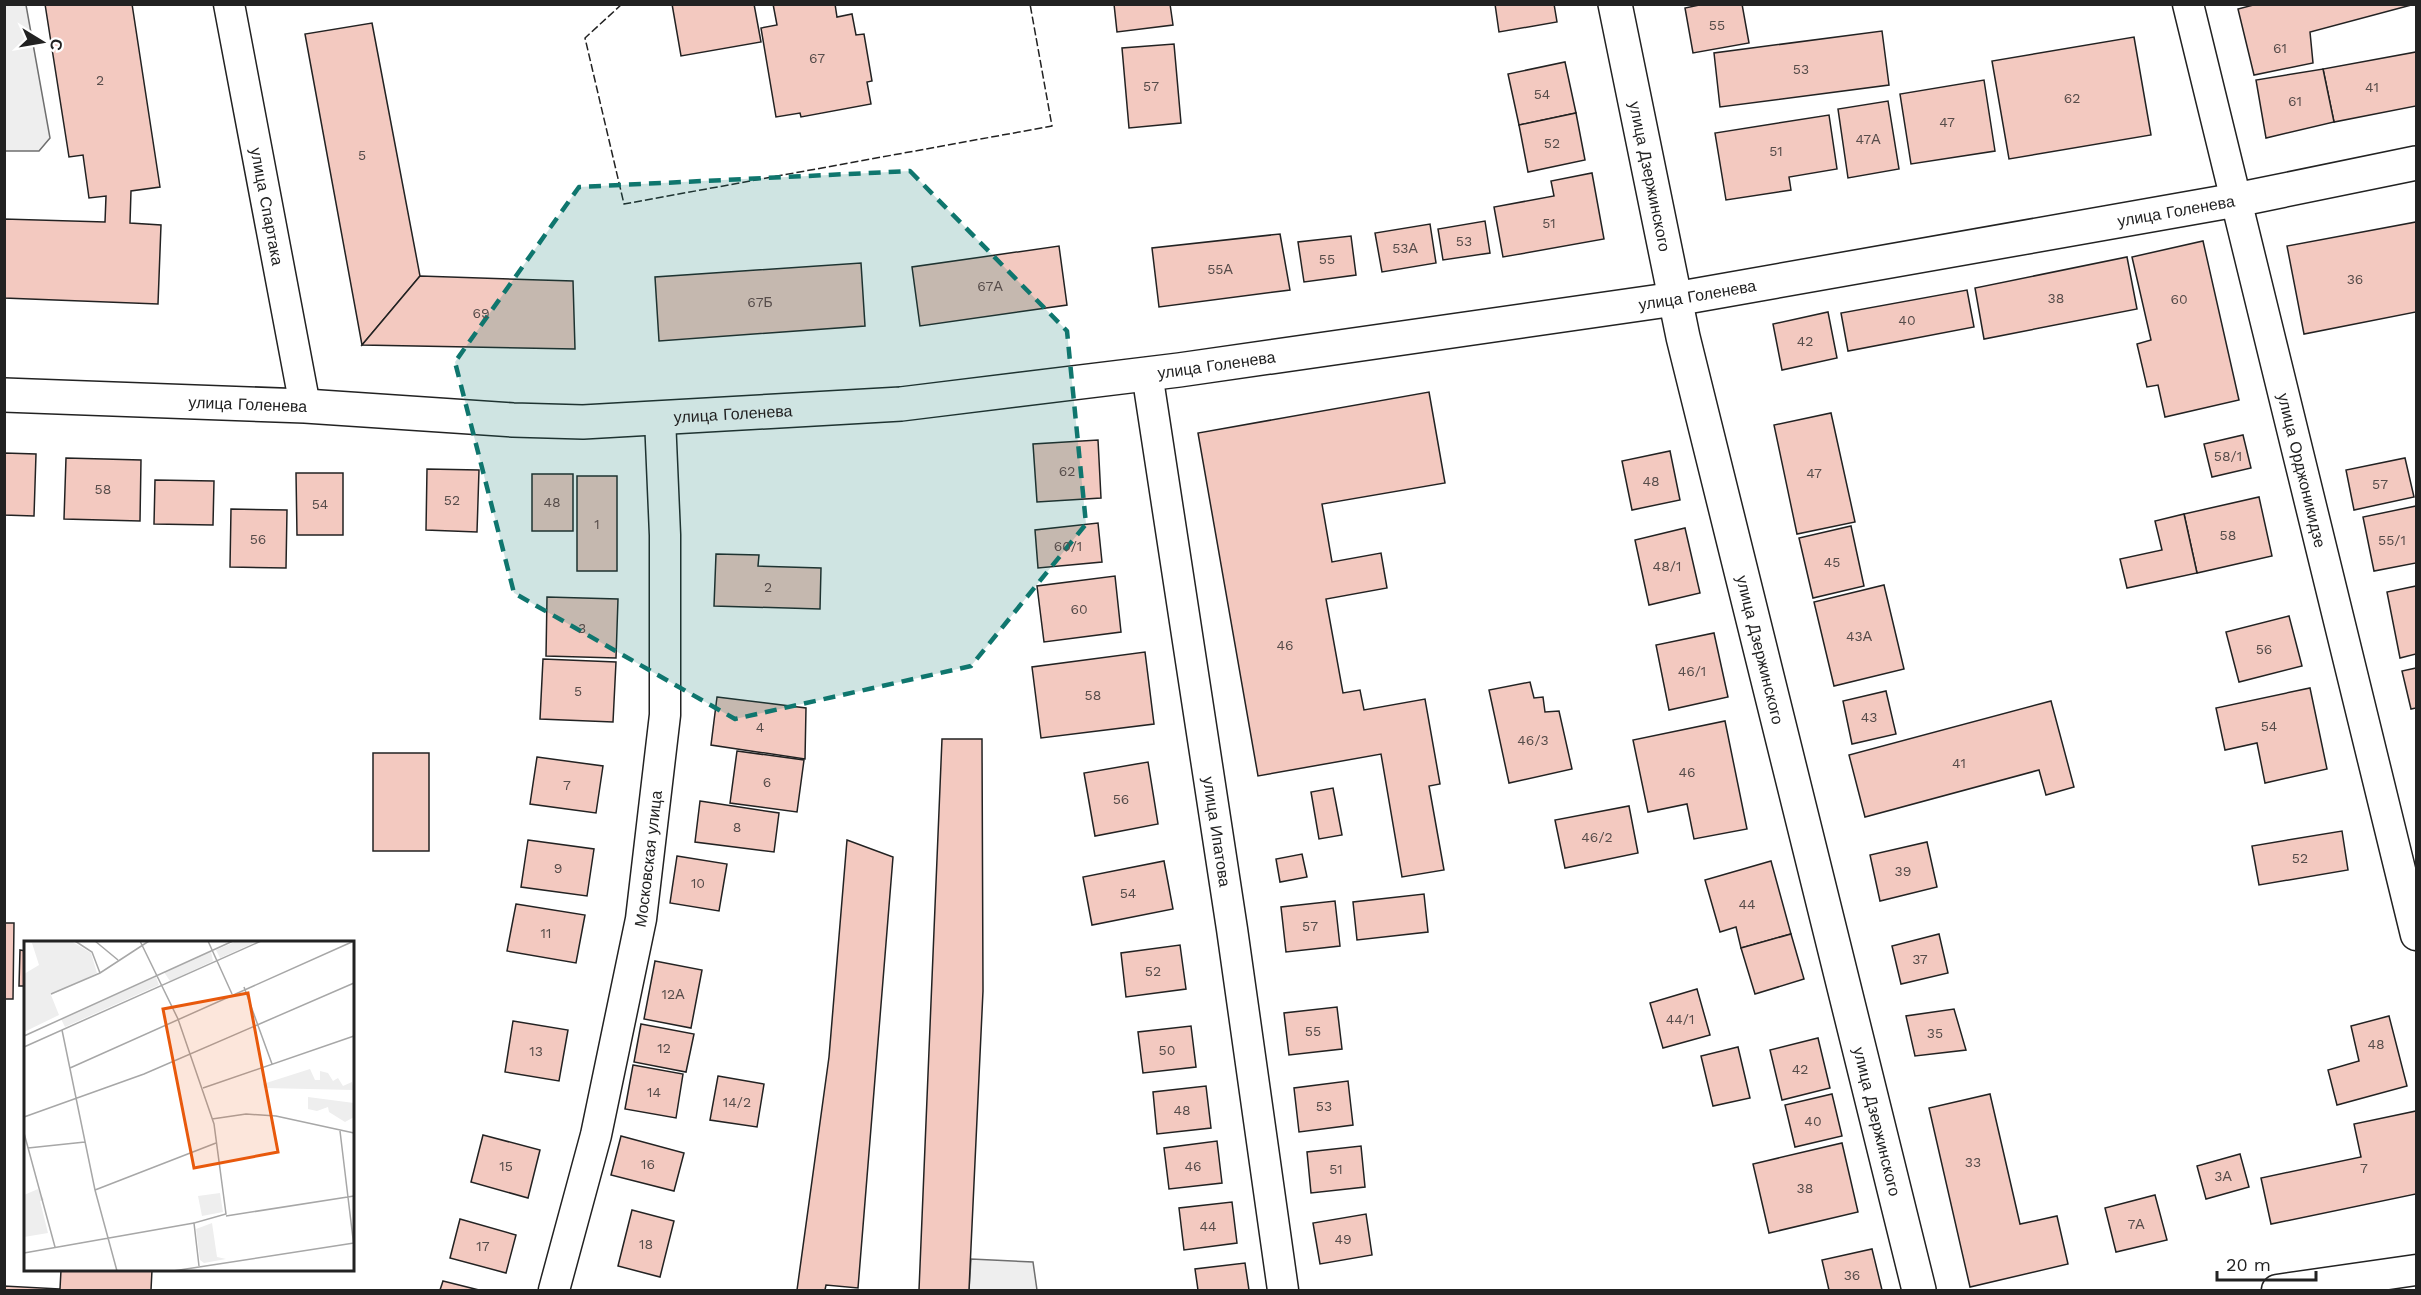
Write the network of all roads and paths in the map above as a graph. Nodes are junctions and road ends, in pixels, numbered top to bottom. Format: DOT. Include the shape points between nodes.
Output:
graph roads {
  1 [pos="229,4"];
  2 [pos="1616,4"];
  3 [pos="2188,4"];
  4 [pos="2416,163"];
  5 [pos="2237,200"];
  6 [pos="1675,299"];
  7 [pos="1147,374"];
  8 [pos="4,395"];
  9 [pos="305,406"];
  10 [pos="660,418"];
  11 [pos="2416,935"];
  12 [pos="2416,1270"];
  13 [pos="554,1290"];
  14 [pos="1283,1290"];
  15 [pos="1918,1290"];
  16 [pos="2277,1290"];
  1 -- 9 [label="street, улица Спартака"];
  2 -- 6 [label="main road, улица Дзержинского"];
  3 -- 5 [label="street, улица Орджоникидзе"];
  4 -- 5 [label="main road, улица Голенева"];
  5 -- 6 [label="main road, улица Голенева"];
  5 -- 11 [label="street, улица Орджоникидзе"];
  6 -- 7 [label="main road, улица Голенева"];
  6 -- 15 [label="main road, улица Дзержинского"];
  7 -- 10 [label="main road, улица Голенева" via="901,404"];
  7 -- 14 [label="street, улица Ипатова"];
  8 -- 9 [label="main road, улица Голенева"];
  9 -- 10 [label="main road, улица Голенева" via="513,420"];
  10 -- 13 [label="street, Московская улица" via="665,535 665,715 641,919 596,1135"];
  12 -- 16 [label="street"];
}
